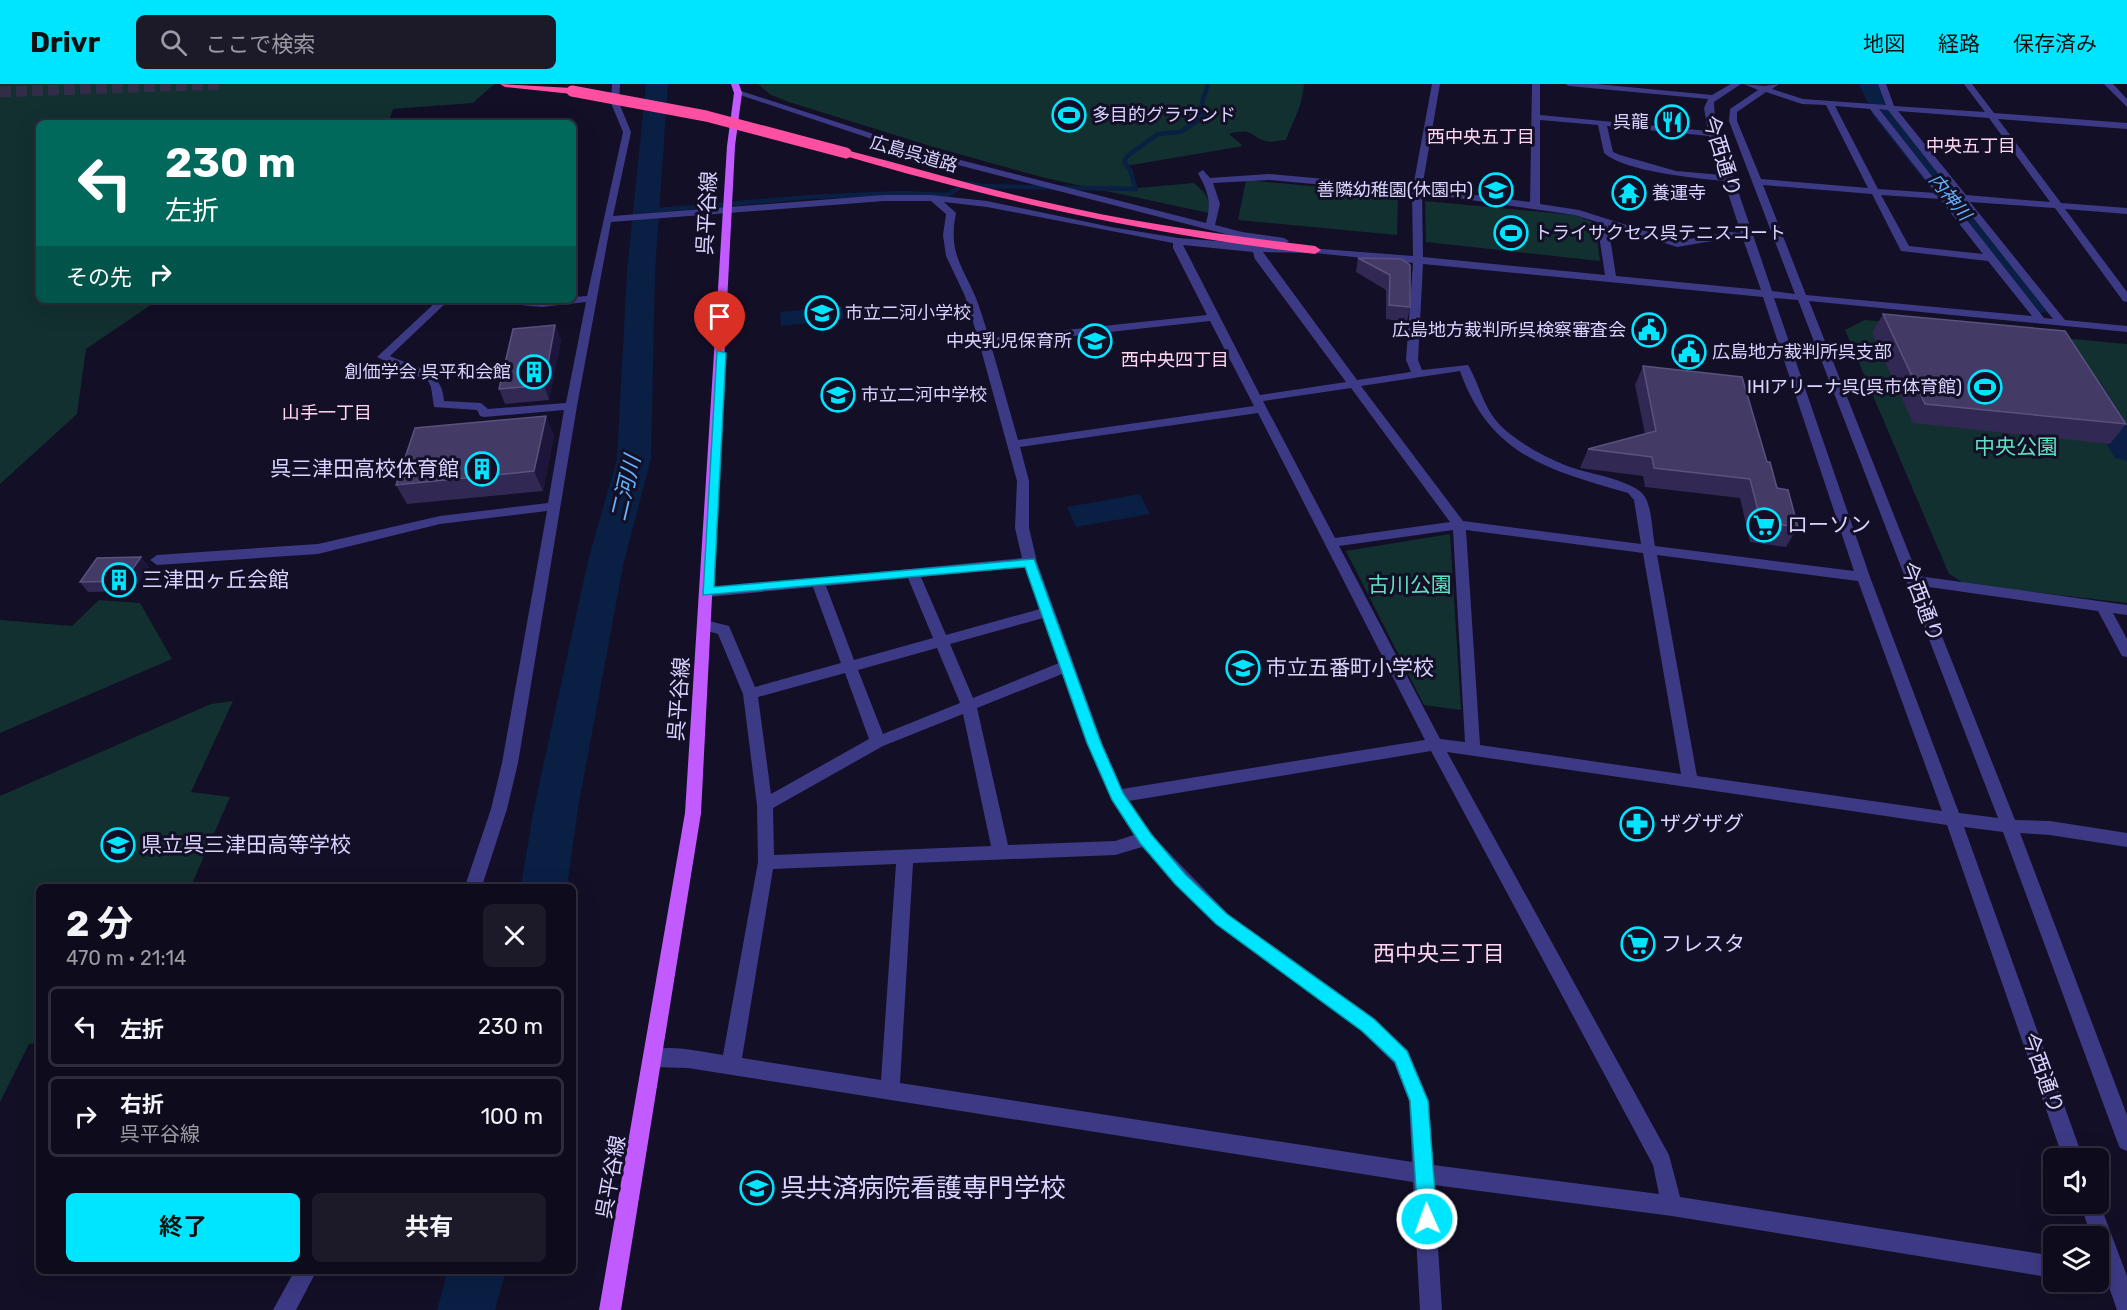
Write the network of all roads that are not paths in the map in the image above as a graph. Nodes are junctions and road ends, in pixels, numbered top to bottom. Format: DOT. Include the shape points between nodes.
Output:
graph roads {
  1 [pos="505,84"];
  2 [pos="616,84"];
  3 [pos="1436,84"];
  4 [pos="1536,84"];
  5 [pos="1569,84"];
  6 [pos="1737,84"];
  7 [pos="1748,84"];
  8 [pos="1775,84"];
  9 [pos="1882,84"];
  10 [pos="1968,84"];
  11 [pos="2108,84"];
  12 [pos="1628,87"];
  13 [pos="736,89"];
  14 [pos="1764,90"];
  15 [pos="1710,92"];
  16 [pos="1829,103"];
  17 [pos="2127,104"];
  18 [pos="1872,106"];
  19 [pos="1890,108"];
  20 [pos="1990,115"];
  21 [pos="1538,117"];
  22 [pos="1602,125"];
  23 [pos="2127,126"];
  24 [pos="1713,134"];
  25 [pos="1727,177"];
  26 [pos="1757,182"];
  27 [pos="1417,189"];
  28 [pos="1872,189"];
  29 [pos="1945,197"];
  30 [pos="931,198"];
  31 [pos="1960,199"];
  32 [pos="2055,205"];
  33 [pos="1535,207"];
  34 [pos="728,209"];
  35 [pos="2127,211"];
  36 [pos="612,218"];
  37 [pos="1602,221"];
  38 [pos="1210,227"];
  39 [pos="1747,236"];
  40 [pos="1178,241"];
  41 [pos="1257,249"];
  42 [pos="1315,250"];
  43 [pos="1990,258"];
  44 [pos="1418,260"];
  45 [pos="1611,278"];
  46 [pos="1768,294"];
  47 [pos="1802,297"];
  48 [pos="593,298"];
  49 [pos="2127,299"];
  50 [pos="576,300"];
  51 [pos="441,303"];
  52 [pos="530,303"];
  53 [pos="550,303"];
  54 [pos="1214,317"];
  55 [pos="2040,321"];
  56 [pos="2062,323"];
  57 [pos="2127,329"];
  58 [pos="986,342"];
  59 [pos="1419,374"];
  60 [pos="1353,384"];
  61 [pos="1258,404"];
  62 [pos="572,406"];
  63 [pos="1014,444"];
  64 [pos="554,506"];
  65 [pos="1459,525"];
  66 [pos="1330,543"];
  67 [pos="1648,548"];
  68 [pos="157,560"];
  69 [pos="1030,562"];
  70 [pos="913,573"];
  71 [pos="1863,577"];
  72 [pos="1913,580"];
  73 [pos="818,582"];
  74 [pos="708,592"];
  75 [pos="2103,607"];
  76 [pos="2127,610"];
  77 [pos="1047,612"];
  78 [pos="705,625"];
  79 [pos="942,641"];
  80 [pos="2127,652"];
  81 [pos="849,666"];
  82 [pos="1067,666"];
  83 [pos="750,694"];
  84 [pos="969,706"];
  85 [pos="878,742"];
  86 [pos="1435,744"];
  87 [pos="1473,750"];
  88 [pos="1690,780"];
  89 [pos="1117,796"];
  90 [pos="765,805"];
  91 [pos="1953,819"];
  92 [pos="2008,826"];
  93 [pos="1145,839"];
  94 [pos="2127,840"];
  95 [pos="1001,853"];
  96 [pos="905,857"];
  97 [pos="766,862"];
  98 [pos="475,884"];
  99 [pos="653,1059"];
  100 [pos="731,1066"];
  101 [pos="890,1090"];
  102 [pos="2127,1141"];
  103 [pos="2069,1148"];
  104 [pos="1426,1174"];
  105 [pos="1672,1206"];
  106 [pos="2043,1266"];
  107 [pos="305,1274"];
  108 [pos="2109,1278"];
  109 [pos="2127,1308"];
  110 [pos="284,1310"];
  111 [pos="610,1310"];
  112 [pos="1431,1310"];
  1 -- 42 [label="highway, 広島呉道路, bridge" via="572,91 706,116 946,182 1119,222"];
  2 -- 36 [label="street" via="615,103 627,132"];
  3 -- 27 [label="street"];
  4 -- 21 [label="street"];
  5 -- 12 [label="street"];
  6 -- 15 [label="street, 今西通り"];
  7 -- 14 [label="street"];
  8 -- 14 [label="street, 今西通り"];
  9 -- 19 [label="street"];
  10 -- 20 [label="street"];
  11 -- 17 [label="street"];
  12 -- 15 [label="street"];
  13 -- 34 [label="main road, 呉平谷線"];
  13 -- 38 [label="street" via="926,154"];
  14 -- 16 [label="street"];
  14 -- 26 [label="street, 今西通り" via="1733,111 1733,121"];
  15 -- 24 [label="street, 今西通り" via="1706,109"];
  16 -- 18 [label="street"];
  16 -- 28 [label="street"];
  18 -- 19 [label="street"];
  18 -- 29 [label="street"];
  19 -- 20 [label="street"];
  19 -- 31 [label="street"];
  20 -- 23 [label="street"];
  20 -- 32 [label="street"];
  21 -- 22 [label="street"];
  21 -- 33 [label="street"];
  22 -- 24 [label="street"];
  22 -- 25 [label="street" via="1609,153 1617,157 1675,174"];
  24 -- 25 [label="street, 今西通り"];
  25 -- 39 [label="street, 今西通り"];
  26 -- 28 [label="street"];
  26 -- 47 [label="street, 今西通り"];
  27 -- 33 [label="street"];
  27 -- 38 [label="street" via="1269,177 1205,177 1216,205"];
  27 -- 44 [label="street"];
  28 -- 29 [label="street"];
  28 -- 43 [label="street" via="1905,249"];
  29 -- 31 [label="street"];
  29 -- 43 [label="street"];
  30 -- 34 [label="street"];
  30 -- 40 [label="street" via="987,204"];
  30 -- 58 [label="street" via="951,213 947,227 955,267"];
  31 -- 32 [label="street"];
  31 -- 56 [label="street"];
  32 -- 35 [label="street"];
  32 -- 49 [label="street"];
  33 -- 37 [label="street" via="1576,212"];
  34 -- 36 [label="street"];
  34 -- 74 [label="main road, 呉平谷線"];
  36 -- 48 [label="street"];
  37 -- 39 [label="street" via="1677,244"];
  37 -- 45 [label="street"];
  38 -- 44 [label="street" via="1241,235"];
  39 -- 46 [label="street, 今西通り"];
  40 -- 41 [label="street"];
  40 -- 54 [label="street"];
  41 -- 42 [label="street"];
  41 -- 60 [label="street" via="1259,257"];
  42 -- 44 [label="street"];
  43 -- 55 [label="street"];
  44 -- 45 [label="street"];
  44 -- 59 [label="street" via="1412,360"];
  45 -- 46 [label="street"];
  46 -- 47 [label="street"];
  46 -- 71 [label="street, 今西通り"];
  47 -- 55 [label="street"];
  47 -- 72 [label="street, 今西通り"];
  48 -- 50 [label="street"];
  48 -- 62 [label="street"];
  51 -- 62 [label="street" via="383,357 432,380 437,387 438,404 482,407 484,413"];
  52 -- 53 [label="street"];
  54 -- 58 [label="street"];
  54 -- 61 [label="street"];
  55 -- 56 [label="street"];
  56 -- 57 [label="street"];
  58 -- 63 [label="street"];
  59 -- 60 [label="street"];
  59 -- 67 [label="street" via="1464,367 1475,398 1492,423 1526,452 1558,468 1633,490 1640,499"];
  60 -- 61 [label="street"];
  60 -- 65 [label="street"];
  61 -- 63 [label="street"];
  61 -- 66 [label="street"];
  62 -- 64 [label="street"];
  63 -- 69 [label="street" via="1023,481 1022,528"];
  64 -- 68 [label="street" via="440,520 318,549"];
  64 -- 98 [label="street" via="510,763"];
  65 -- 66 [label="street"];
  65 -- 67 [label="street"];
  65 -- 87 [label="street"];
  66 -- 86 [label="street"];
  67 -- 71 [label="street"];
  67 -- 88 [label="street"];
  69 -- 70 [label="street"];
  69 -- 77 [label="street"];
  70 -- 73 [label="street"];
  70 -- 79 [label="street"];
  71 -- 91 [label="street, 今西通り"];
  72 -- 75 [label="street"];
  72 -- 92 [label="street, 今西通り"];
  73 -- 74 [label="street"];
  73 -- 81 [label="street"];
  74 -- 78 [label="main road, 呉平谷線"];
  75 -- 76 [label="street"];
  75 -- 80 [label="street"];
  77 -- 79 [label="street"];
  77 -- 82 [label="street"];
  78 -- 83 [label="street" via="724,630"];
  78 -- 99 [label="main road, 呉平谷線" via="693,813"];
  79 -- 81 [label="street"];
  79 -- 84 [label="street"];
  81 -- 83 [label="street"];
  81 -- 85 [label="street"];
  82 -- 84 [label="street"];
  82 -- 89 [label="street"];
  83 -- 90 [label="street"];
  84 -- 85 [label="street"];
  84 -- 95 [label="street"];
  85 -- 90 [label="street"];
  86 -- 87 [label="street"];
  86 -- 89 [label="street"];
  86 -- 105 [label="street" via="1662,1162"];
  87 -- 88 [label="street"];
  88 -- 91 [label="street"];
  89 -- 93 [label="street"];
  90 -- 97 [label="street"];
  91 -- 92 [label="street"];
  91 -- 103 [label="street, 今西通り"];
  92 -- 94 [label="street"];
  92 -- 102 [label="street, 今西通り"];
  93 -- 95 [label="street" via="1114,849"];
  93 -- 104 [label="street" via="1222,919 1368,1025 1401,1057 1419,1101"];
  95 -- 96 [label="street"];
  96 -- 97 [label="street"];
  96 -- 101 [label="street"];
  97 -- 100 [label="street"];
  99 -- 100 [label="street" via="688,1059"];
  99 -- 111 [label="main road, 呉平谷線"];
  100 -- 101 [label="street"];
  101 -- 104 [label="street"];
  104 -- 105 [label="street"];
  104 -- 112 [label="street"];
  105 -- 106 [label="street"];
  107 -- 110 [label="street"];
  108 -- 109 [label="street"];
}
